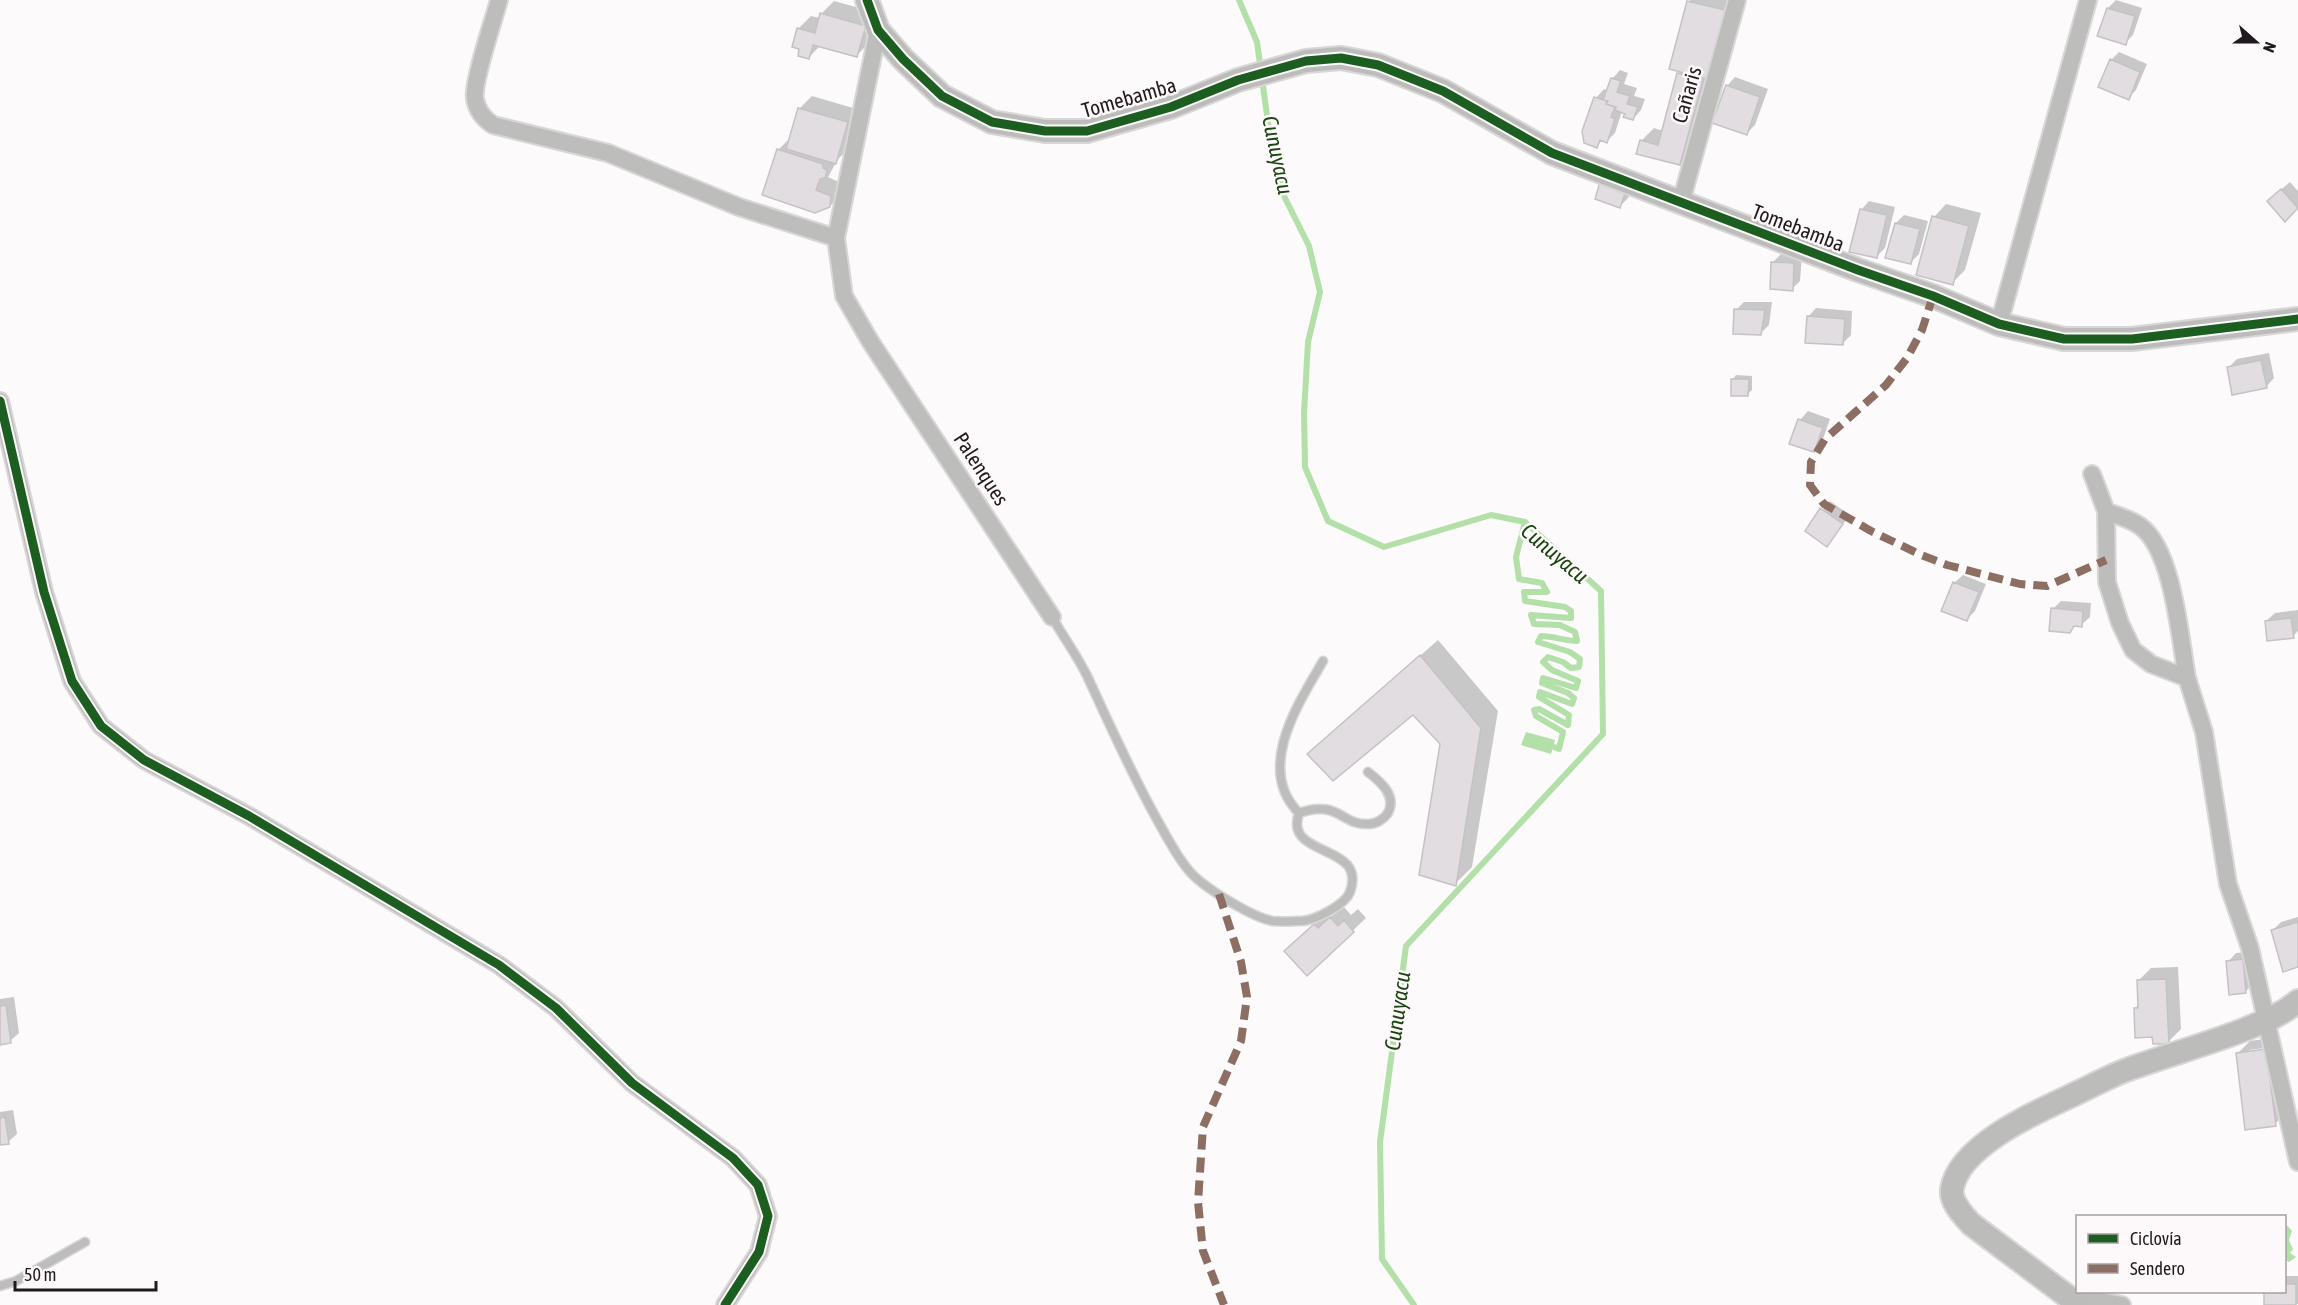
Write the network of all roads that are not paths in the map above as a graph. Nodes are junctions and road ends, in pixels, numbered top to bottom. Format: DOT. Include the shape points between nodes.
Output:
graph roads {
  1 [pos="499,0"];
  2 [pos="867,0"];
  3 [pos="1737,0"];
  4 [pos="2088,0"];
  5 [pos="878,30"];
  6 [pos="1681,201"];
  7 [pos="836,238"];
  8 [pos="2298,319"];
  9 [pos="1999,324"];
  10 [pos="0,401"];
  11 [pos="2092,474"];
  12 [pos="2106,511"];
  13 [pos="1052,617"];
  14 [pos="1323,661"];
  15 [pos="2187,678"];
  16 [pos="1368,772"];
  17 [pos="1299,813"];
  18 [pos="2298,1000"];
  19 [pos="2266,1021"];
  20 [pos="2298,1161"];
  21 [pos="85,1242"];
  22 [pos="0,1286"];
  23 [pos="2073,1300"];
  24 [pos="725,1305"];
  25 [pos="2122,1305"];
  1 -- 7 [label="street" via="477,81 475,99 483,118 493,125 608,153 729,203"];
  2 -- 5 [label="street, Tomebamba"];
  3 -- 6 [label="street, Cañaris"];
  4 -- 9 [label="street"];
  5 -- 6 [label="street, Tomebamba" via="942,96 992,122 1045,130 1087,131 1306,61 1341,58 1378,65 1443,91 1552,153"];
  5 -- 7 [label="street, Palenques"];
  6 -- 9 [label="street, Tomebamba"];
  7 -- 13 [label="street, Palenques" via="844,296"];
  8 -- 9 [label="street, Tomebamba" via="2132,339 2064,339"];
  10 -- 24 [label="street" via="44,592 72,681 101,726 144,760 249,816 499,965 555,1008 632,1083 733,1158 758,1185 768,1216 759,1252"];
  11 -- 12 [label="street"];
  12 -- 15 [label="street" via="2140,525 2156,541 2168,574"];
  12 -- 15 [label="street" via="2107,582 2133,650 2151,664"];
  13 -- 17 [label="lane, Palenques" via="1087,676 1141,791 1191,873 1219,894 1272,921 1306,921 1343,903 1350,893 1352,877 1348,865 1298,834"];
  14 -- 17 [label="lane" via="1294,716 1279,758 1281,788"];
  15 -- 19 [label="street" via="2204,732 2228,884 2250,948"];
  16 -- 17 [label="lane" via="1390,794 1392,806 1375,824 1366,825 1323,808"];
  18 -- 19 [label="street"];
  19 -- 20 [label="street"];
  19 -- 23 [label="street" via="2127,1070 2025,1117 1972,1154 1959,1171 1952,1190 1957,1208 1971,1224"];
  21 -- 22 [label="lane"];
  23 -- 25 [label="street"];
}
